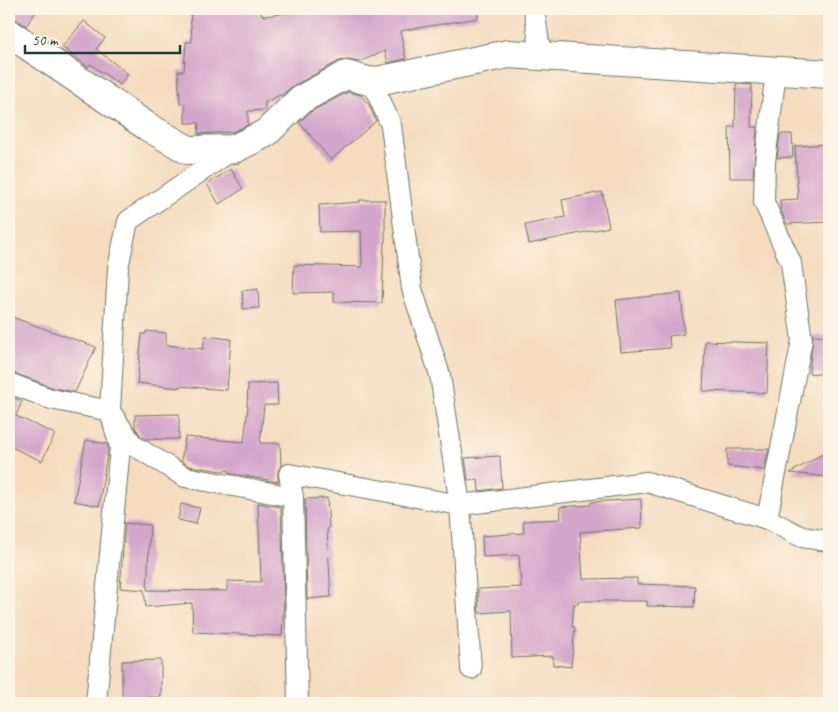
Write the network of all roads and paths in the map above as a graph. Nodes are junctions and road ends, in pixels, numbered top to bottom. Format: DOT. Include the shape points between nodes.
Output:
graph roads {
  1 [pos="534,9"];
  2 [pos="9,33"];
  3 [pos="541,56"];
  4 [pos="776,71"];
  5 [pos="829,74"];
  6 [pos="372,82"];
  7 [pos="234,149"];
  8 [pos="9,383"];
  9 [pos="110,411"];
  10 [pos="293,497"];
  11 [pos="460,505"];
  12 [pos="767,519"];
  13 [pos="829,540"];
  14 [pos="471,669"];
  15 [pos="96,703"];
  16 [pos="298,703"];
  1 -- 3 [label="street"];
  2 -- 7 [label="street" via="188,150"];
  3 -- 4 [label="street"];
  3 -- 6 [label="street" via="508,54"];
  4 -- 5 [label="street"];
  4 -- 12 [label="street" via="765,162 764,202 791,263 802,340"];
  6 -- 7 [label="street" via="346,75 300,100 266,132"];
  6 -- 11 [label="street" via="391,125 412,289 440,375"];
  7 -- 9 [label="street" via="128,221 118,268"];
  8 -- 9 [label="street" via="51,399"];
  9 -- 10 [label="street" via="133,445 186,477"];
  9 -- 15 [label="street" via="120,447"];
  10 -- 11 [label="street" via="289,474"];
  10 -- 16 [label="street"];
  11 -- 12 [label="street" via="647,482"];
  11 -- 14 [label="street"];
  12 -- 13 [label="street" via="802,537"];
}
